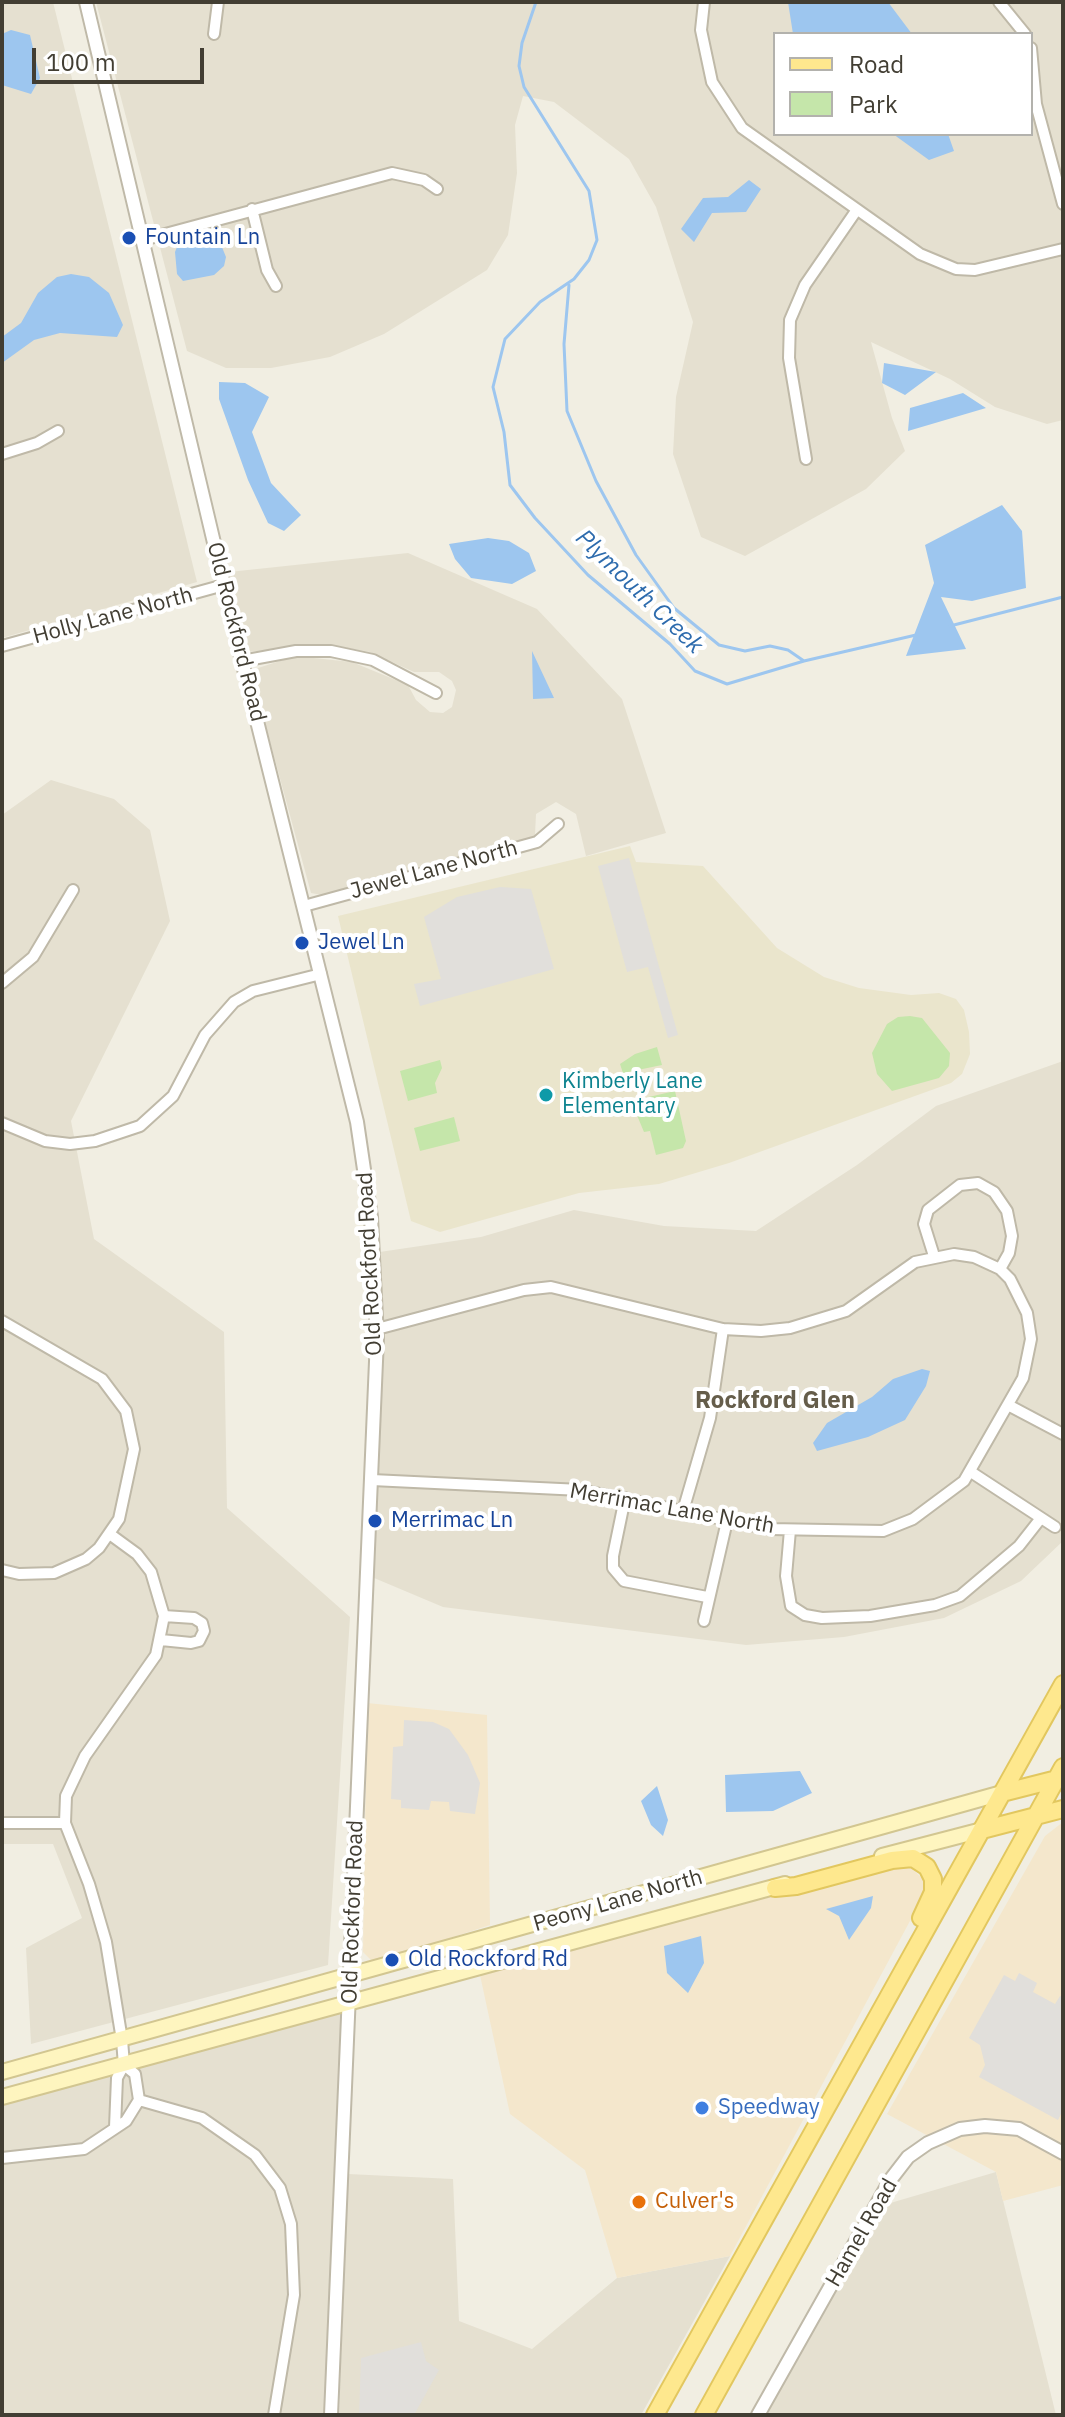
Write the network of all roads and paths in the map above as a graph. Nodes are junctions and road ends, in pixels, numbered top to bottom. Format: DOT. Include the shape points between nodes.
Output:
graph roads {
  1 [pos="86,2"];
  2 [pos="218,2"];
  3 [pos="704,2"];
  4 [pos="999,2"];
  5 [pos="1023,32"];
  6 [pos="214,34"];
  7 [pos="1033,70"];
  8 [pos="437,189"];
  9 [pos="1063,204"];
  10 [pos="252,209"];
  11 [pos="856,211"];
  12 [pos="143,240"];
  13 [pos="1063,249"];
  14 [pos="276,286"];
  15 [pos="58,431"];
  16 [pos="2,454"];
  17 [pos="806,459"];
  18 [pos="224,585"];
  19 [pos="2,646"];
  20 [pos="242,661"];
  21 [pos="436,693"];
  22 [pos="558,824"];
  23 [pos="73,890"];
  24 [pos="304,906"];
  25 [pos="321,974"];
  26 [pos="2,983"];
  27 [pos="2,1123"];
  28 [pos="934,1256"];
  29 [pos="1000,1269"];
  30 [pos="2,1321"];
  31 [pos="377,1329"];
  32 [pos="723,1329"];
  33 [pos="1008,1405"];
  34 [pos="1063,1434"];
  35 [pos="971,1472"];
  36 [pos="372,1480"];
  37 [pos="625,1498"];
  38 [pos="683,1511"];
  39 [pos="1041,1518"];
  40 [pos="727,1521"];
  41 [pos="1055,1527"];
  42 [pos="790,1530"];
  43 [pos="111,1535"];
  44 [pos="2,1570"];
  45 [pos="707,1597"];
  46 [pos="164,1616"];
  47 [pos="704,1621"];
  48 [pos="161,1640"];
  49 [pos="1063,1684"];
  50 [pos="1061,1775"];
  51 [pos="1002,1793"];
  52 [pos="1063,1809"];
  53 [pos="1037,1816"];
  54 [pos="2,1823"];
  55 [pos="65,1823"];
  56 [pos="982,1830"];
  57 [pos="775,1888"];
  58 [pos="351,1976"];
  59 [pos="350,2001"];
  60 [pos="870,2030"];
  61 [pos="122,2040"];
  62 [pos="124,2065"];
  63 [pos="2,2072"];
  64 [pos="2,2097"];
  65 [pos="139,2100"];
  66 [pos="115,2127"];
  67 [pos="1063,2153"];
  68 [pos="2,2158"];
  69 [pos="274,2415"];
  70 [pos="331,2415"];
  71 [pos="655,2415"];
  72 [pos="704,2415"];
  73 [pos="758,2415"];
  1 -- 12 [label="street, Old Rockford Road"];
  2 -- 6 [label="street"];
  3 -- 11 [label="street" via="704,57 725,107 762,145"];
  4 -- 5 [label="street"];
  7 -- 9 [label="street" via="1036,104"];
  8 -- 10 [label="street" via="424,180 392,173"];
  10 -- 12 [label="street"];
  10 -- 14 [label="street"];
  11 -- 13 [label="street" via="920,254 956,269 994,267"];
  11 -- 17 [label="street" via="805,285 790,320 789,358"];
  12 -- 18 [label="street, Old Rockford Road"];
  15 -- 16 [label="street"];
  18 -- 19 [label="street, Holly Lane North"];
  18 -- 20 [label="street, Old Rockford Road"];
  20 -- 21 [label="street" via="296,651 344,653 373,660"];
  20 -- 24 [label="street, Old Rockford Road"];
  22 -- 24 [label="street, Jewel Lane North" via="537,842"];
  23 -- 26 [label="street" via="33,957"];
  24 -- 25 [label="street, Old Rockford Road"];
  25 -- 27 [label="street" via="253,991 234,1002 205,1035 173,1096 140,1126 70,1144 33,1137"];
  25 -- 31 [label="street, Old Rockford Road" via="366,1169"];
  28 -- 29 [label="street" via="974,1257"];
  28 -- 29 [label="street" via="924,1224 928,1210 960,1185 978,1183 994,1192 1007,1211 1012,1236"];
  28 -- 32 [label="street" via="915,1262 871,1297 818,1321 761,1331"];
  29 -- 33 [label="street, Merrimac Lane North" via="1020,1294 1031,1339 1023,1378"];
  30 -- 43 [label="street" via="86,1367 116,1393 126,1411 134,1449 132,1472"];
  31 -- 32 [label="street" via="551,1287"];
  31 -- 36 [label="street, Old Rockford Road"];
  32 -- 38 [label="street" via="710,1418"];
  33 -- 34 [label="street"];
  33 -- 35 [label="street, Merrimac Lane North"];
  35 -- 39 [label="street"];
  35 -- 42 [label="street, Merrimac Lane North" via="899,1527 867,1532"];
  36 -- 37 [label="street, Merrimac Lane North" via="563,1488"];
  36 -- 58 [label="street, Old Rockford Road"];
  37 -- 38 [label="street, Merrimac Lane North"];
  37 -- 45 [label="street" via="613,1568 624,1581"];
  38 -- 40 [label="street, Merrimac Lane North"];
  39 -- 41 [label="street"];
  39 -- 42 [label="street" via="1019,1546 960,1596 935,1605 858,1616 805,1615 791,1606 786,1576"];
  40 -- 42 [label="street, Merrimac Lane North"];
  40 -- 45 [label="street"];
  43 -- 44 [label="street" via="86,1559 54,1573"];
  43 -- 46 [label="street" via="151,1572"];
  45 -- 47 [label="street"];
  46 -- 48 [label="street"];
  46 -- 48 [label="street" via="194,1618 204,1631 191,1643"];
  48 -- 55 [label="street" via="146,1674 74,1775"];
  49 -- 51 [label="main road"];
  50 -- 51 [label="main road"];
  50 -- 53 [label="main road"];
  51 -- 56 [label="main road"];
  51 -- 58 [label="main road, Peony Lane North"];
  52 -- 53 [label="main road"];
  53 -- 56 [label="main road"];
  53 -- 72 [label="main road"];
  54 -- 55 [label="street"];
  55 -- 61 [label="street" via="106,1942"];
  56 -- 57 [label="main road, Peony Lane North"];
  56 -- 60 [label="main road"];
  57 -- 59 [label="main road, Peony Lane North"];
  57 -- 60 [label="main road" via="892,1860 913,1858 931,1873 933,1892"];
  58 -- 59 [label="street, Old Rockford Road"];
  58 -- 61 [label="main road, Peony Lane North"];
  59 -- 62 [label="main road, Peony Lane North"];
  59 -- 70 [label="street, Old Rockford Road"];
  60 -- 71 [label="main road"];
  61 -- 62 [label="street"];
  61 -- 63 [label="main road, Peony Lane North"];
  62 -- 64 [label="main road, Peony Lane North"];
  62 -- 65 [label="street" via="135,2074"];
  62 -- 66 [label="street" via="117,2078"];
  65 -- 66 [label="street" via="126,2121"];
  65 -- 69 [label="street" via="202,2118 255,2155 280,2188 291,2224 294,2295"];
  66 -- 68 [label="street" via="84,2149 66,2154"];
  67 -- 73 [label="street, Hamel Road" via="1019,2129 985,2126 960,2129 908,2157"];
}
